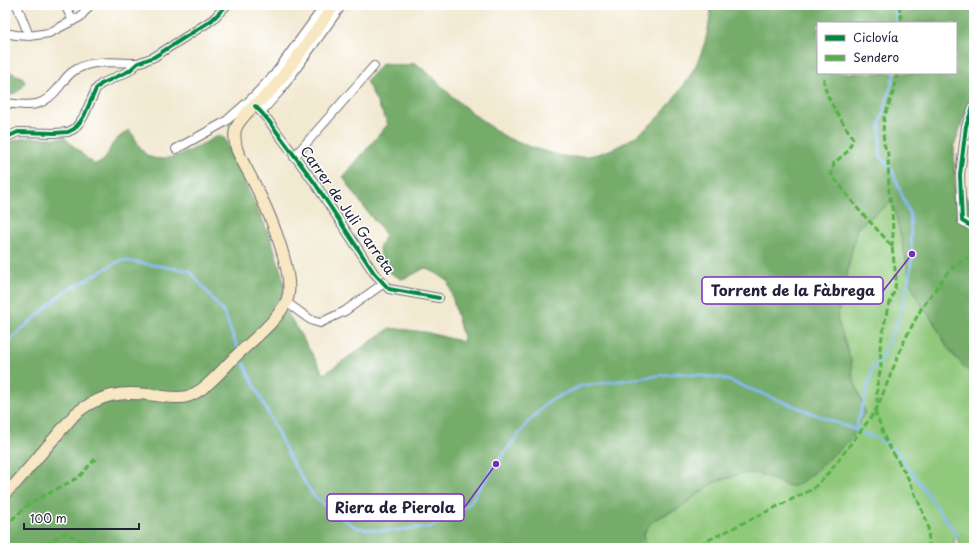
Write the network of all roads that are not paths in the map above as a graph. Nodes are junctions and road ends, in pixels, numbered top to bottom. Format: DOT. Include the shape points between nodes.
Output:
graph roads {
  1 [pos="17,5"];
  2 [pos="65,5"];
  3 [pos="90,5"];
  4 [pos="227,5"];
  5 [pos="325,5"];
  6 [pos="334,5"];
  7 [pos="342,5"];
  8 [pos="73,21"];
  9 [pos="5,33"];
  10 [pos="29,36"];
  11 [pos="138,63"];
  12 [pos="374,66"];
  13 [pos="5,103"];
  14 [pos="974,104"];
  15 [pos="258,109"];
  16 [pos="225,122"];
  17 [pos="238,125"];
  18 [pos="5,138"];
  19 [pos="176,149"];
  20 [pos="294,156"];
  21 [pos="974,228"];
  22 [pos="384,283"];
  23 [pos="439,298"];
  24 [pos="286,302"];
  25 [pos="5,493"];
  1 -- 10 [label="street"];
  2 -- 8 [label="street"];
  3 -- 8 [label="street"];
  4 -- 11 [label="street" via="206,24 154,57"];
  5 -- 16 [label="street" via="274,75"];
  6 -- 15 [label="main road"];
  7 -- 15 [label="street" via="280,91"];
  8 -- 10 [label="street" via="49,33"];
  9 -- 10 [label="street"];
  11 -- 13 [label="street" via="111,62 80,67 68,75 53,94 37,105"];
  11 -- 18 [label="street" via="129,71 96,89 84,116 74,129 55,133 18,132"];
  12 -- 20 [label="street"];
  14 -- 21 [label="street" via="966,126 960,175 962,222"];
  15 -- 17 [label="main road" via="247,113"];
  15 -- 20 [label="street, Carrer de Juli Garreta"];
  16 -- 17 [label="street"];
  16 -- 19 [label="street"];
  17 -- 24 [label="main road" via="235,138 237,150 272,223 287,272 289,293"];
  20 -- 22 [label="street, Carrer de Juli Garreta" via="374,273"];
  22 -- 23 [label="street, Carrer de Juli Garreta" via="389,289"];
  22 -- 24 [label="street" via="345,311 320,323 308,318"];
  24 -- 25 [label="main road" via="261,332 200,391 178,397 130,393 110,395 93,401 75,414"];
}
